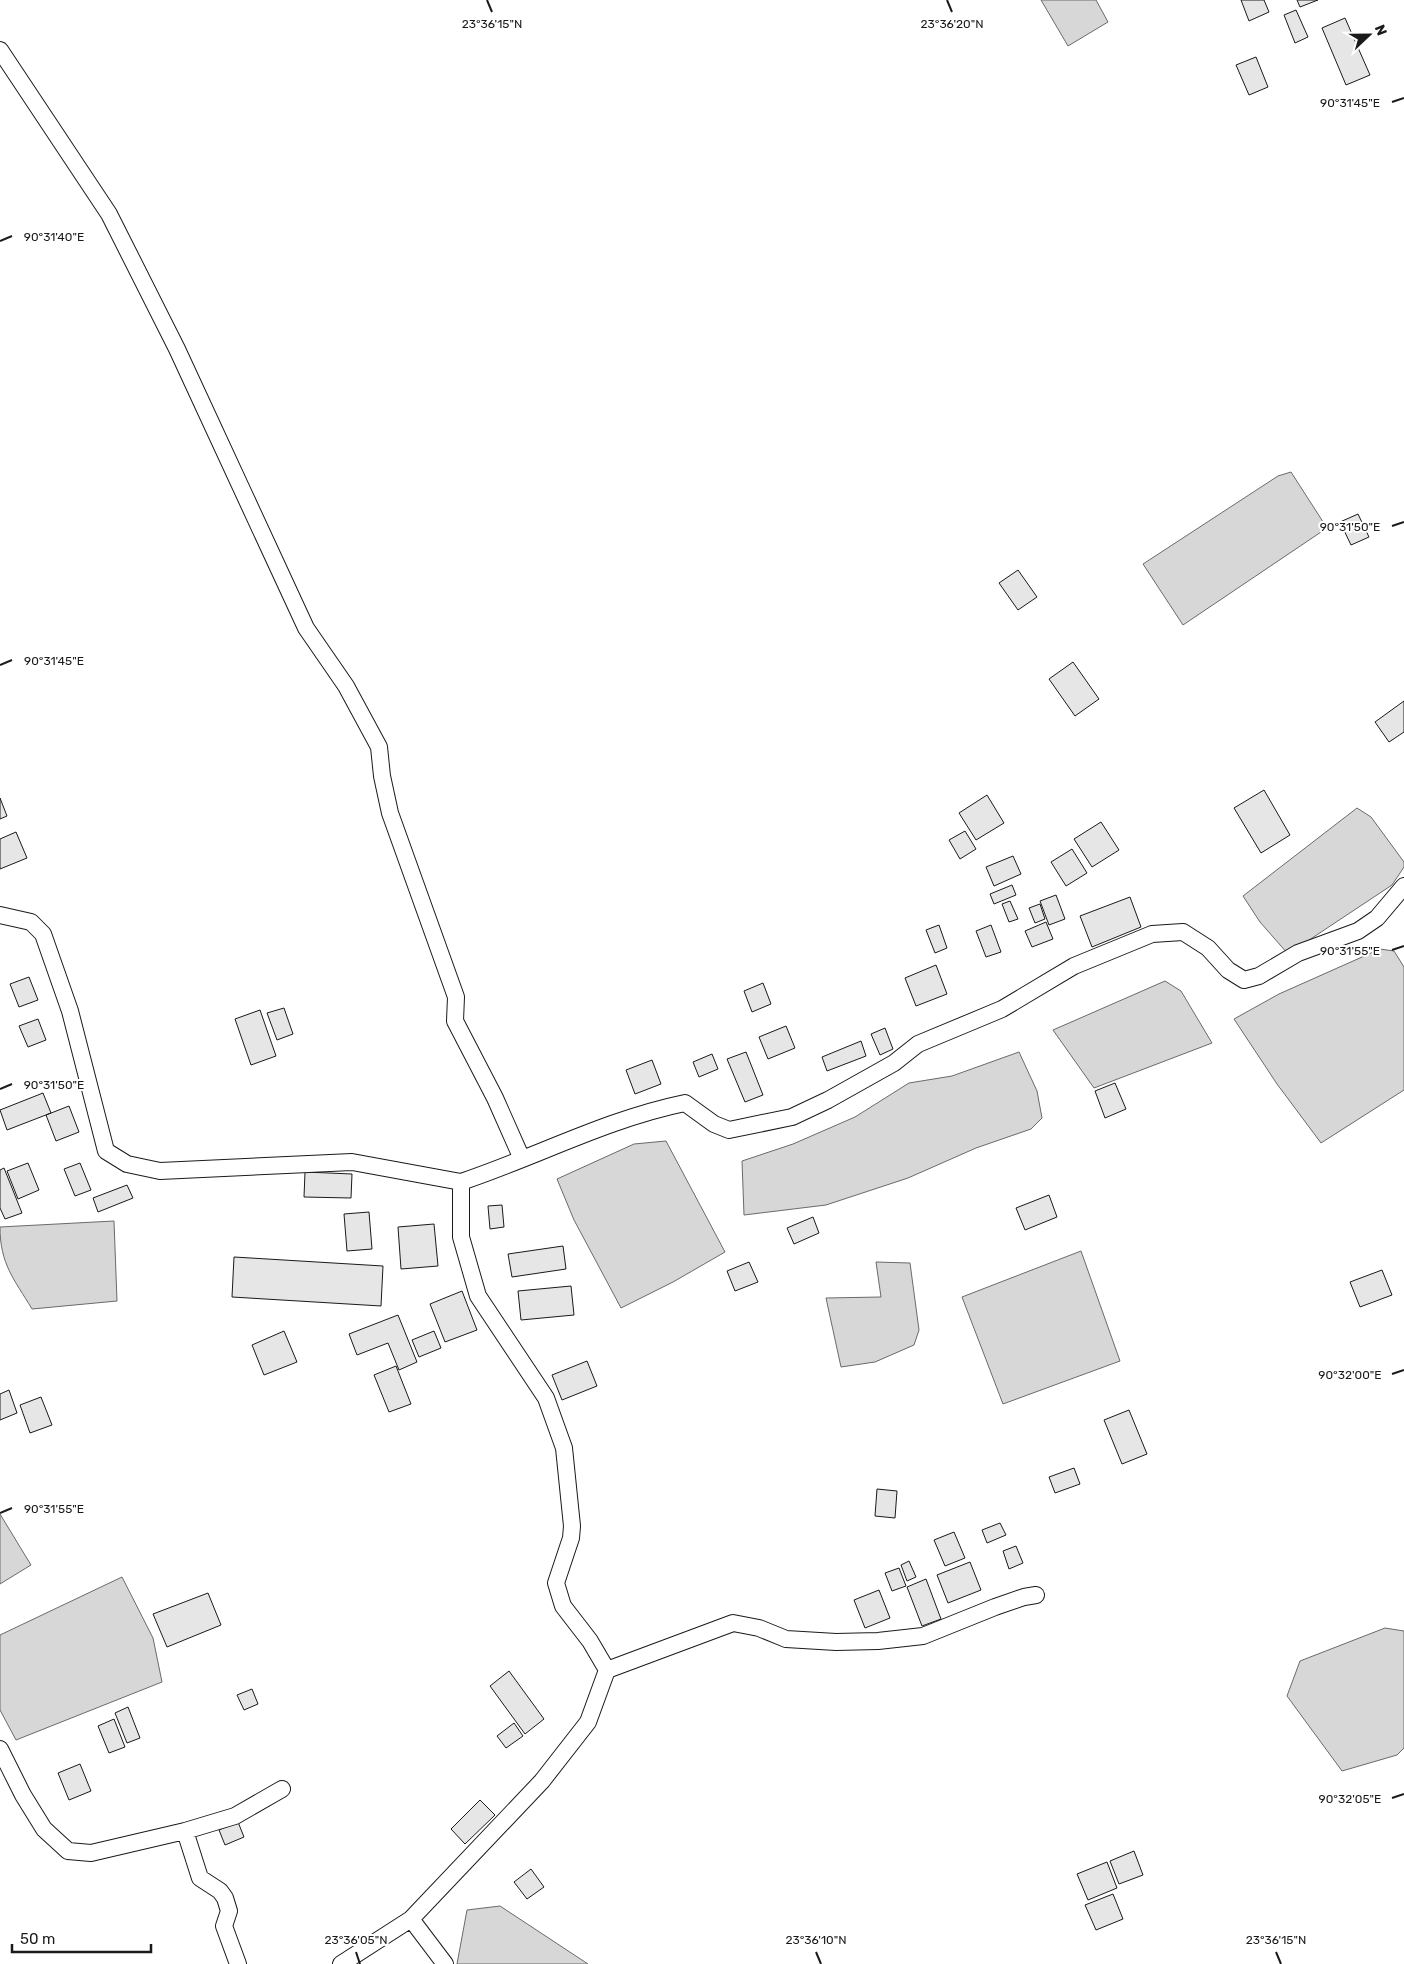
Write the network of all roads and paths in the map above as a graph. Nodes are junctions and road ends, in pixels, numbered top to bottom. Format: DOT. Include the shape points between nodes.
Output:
graph roads {
  1 [pos="0,50"];
  2 [pos="1404,886"];
  3 [pos="0,915"];
  4 [pos="522,1159"];
  5 [pos="461,1182"];
  6 [pos="1036,1595"];
  7 [pos="606,1670"];
  8 [pos="0,1749"];
  9 [pos="282,1789"];
  10 [pos="185,1831"];
  11 [pos="411,1919"];
  12 [pos="238,1964"];
  13 [pos="341,1964"];
  14 [pos="445,1964"];
  1 -- 4 [label="street" via="109,214 177,349 306,628 346,686 379,747 390,813 456,997 456,1021"];
  2 -- 4 [label="street" via="1378,918 1358,931 1298,952 1258,976 1244,980 1228,970 1208,948 1183,932 1152,934 1074,966 1002,1009 918,1044 894,1063 792,1117 729,1130 714,1124 685,1103 656,1109 589,1132"];
  3 -- 5 [label="street" via="31,922 43,934 70,1011 106,1151 127,1164 160,1171 352,1162"];
  4 -- 5 [label="street"];
  5 -- 7 [label="street" via="460,1237 478,1296 546,1398 564,1448 572,1526 556,1583 563,1606 590,1641"];
  6 -- 7 [label="street" via="995,1607 923,1636 836,1642 786,1639 759,1628 733,1623"];
  7 -- 11 [label="street" via="583,1729 542,1780"];
  8 -- 10 [label="street" via="44,1829 68,1851 91,1853"];
  9 -- 10 [label="street" via="235,1816"];
  10 -- 12 [label="street" via="200,1878 225,1898 229,1911 224,1926"];
  11 -- 13 [label="street"];
  11 -- 14 [label="street"];
}
